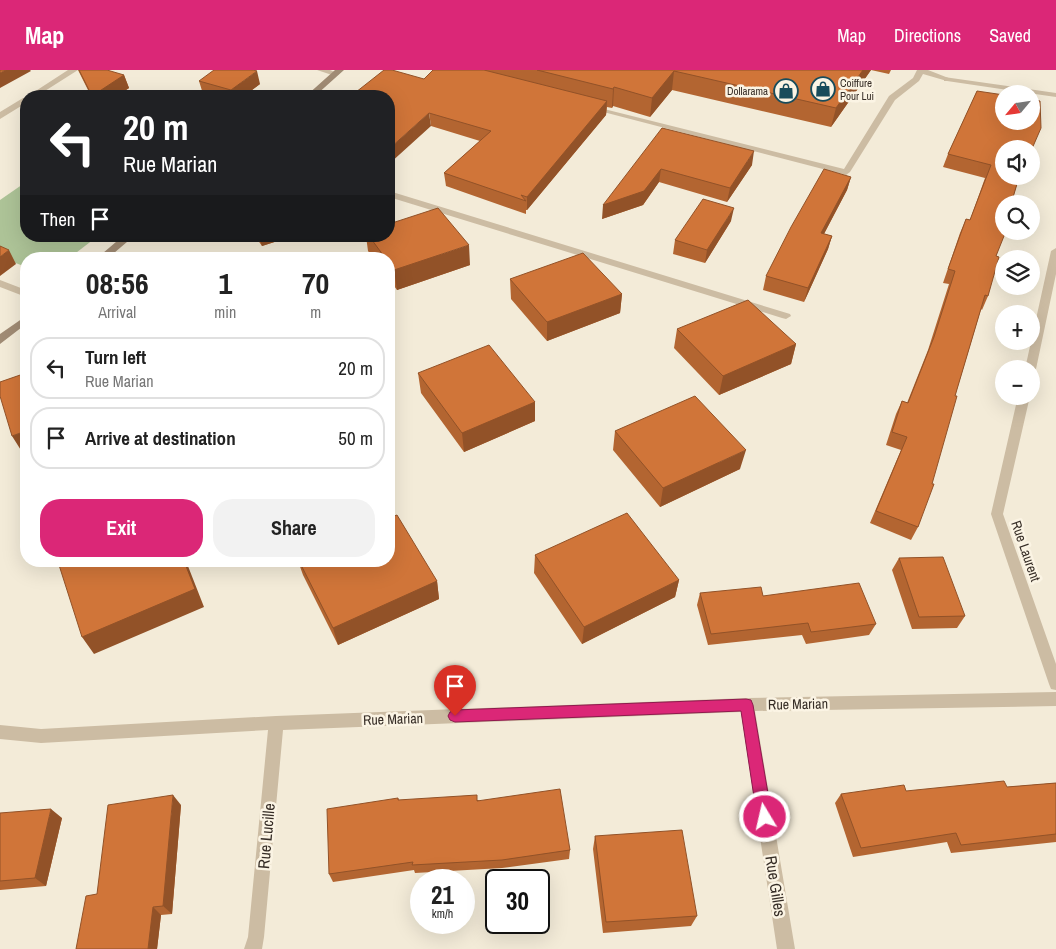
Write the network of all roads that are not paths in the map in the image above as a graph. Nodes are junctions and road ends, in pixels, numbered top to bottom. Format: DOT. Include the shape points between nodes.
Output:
graph roads {
  1 [pos="74,70"];
  2 [pos="321,70"];
  3 [pos="921,70"];
  4 [pos="338,72"];
  5 [pos="42,90"];
  6 [pos="317,90"];
  7 [pos="1056,95"];
  8 [pos="20,104"];
  9 [pos="584,106"];
  10 [pos="0,116"];
  11 [pos="395,196"];
  12 [pos="122,242"];
  13 [pos="1056,251"];
  14 [pos="110,252"];
  15 [pos="0,283"];
  16 [pos="20,291"];
  17 [pos="786,316"];
  18 [pos="20,324"];
  19 [pos="0,340"];
  20 [pos="1032,360"];
  21 [pos="1022,405"];
  22 [pos="1056,684"];
  23 [pos="1056,699"];
  24 [pos="746,705"];
  25 [pos="276,723"];
  26 [pos="0,732"];
  27 [pos="253,949"];
  28 [pos="786,949"];
  1 -- 5 [label="street"];
  2 -- 4 [label="street"];
  3 -- 7 [label="street" via="932,76"];
  3 -- 9 [label="street" via="916,79 892,98 846,172"];
  4 -- 6 [label="street"];
  8 -- 10 [label="street"];
  11 -- 17 [label="street"];
  12 -- 14 [label="street"];
  13 -- 20 [label="street"];
  15 -- 16 [label="street"];
  18 -- 19 [label="street"];
  21 -- 22 [label="street, Rue Laurent" via="997,514"];
  23 -- 24 [label="street, Rue Marian"];
  24 -- 25 [label="street, Rue Marian"];
  24 -- 28 [label="street, Rue Gilles"];
  25 -- 26 [label="street, Rue Marian" via="41,736"];
  25 -- 27 [label="street, Rue Lucille"];
}
